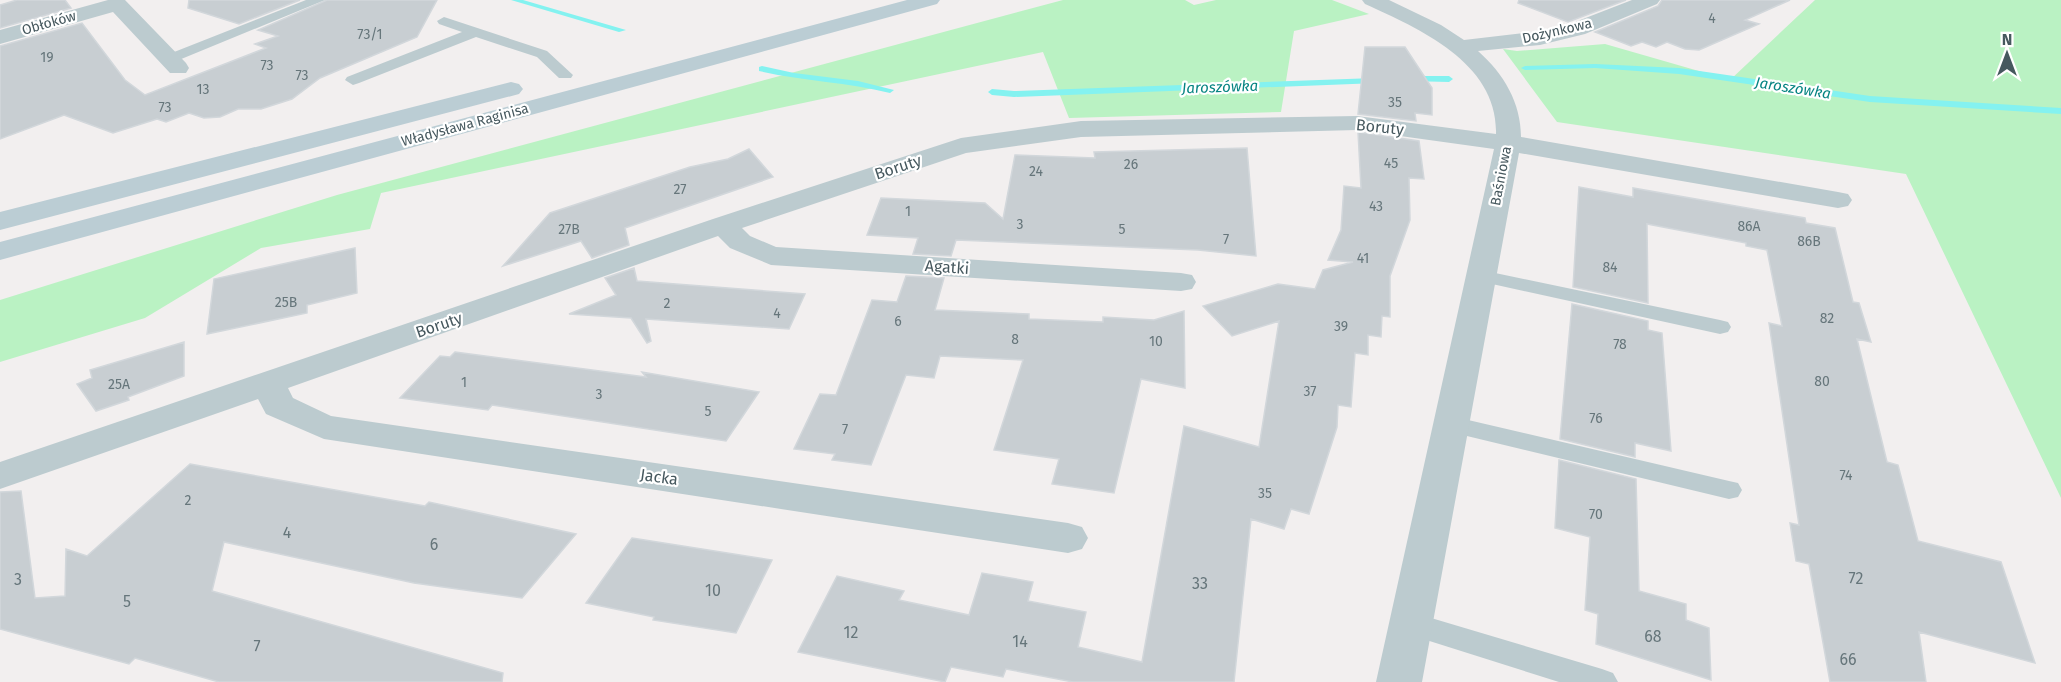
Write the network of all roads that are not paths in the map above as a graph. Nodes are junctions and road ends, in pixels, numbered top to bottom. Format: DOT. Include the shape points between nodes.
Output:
graph roads {
  1 [pos="318,0"];
  2 [pos="852,0"];
  3 [pos="930,0"];
  4 [pos="1372,0"];
  5 [pos="1650,0"];
  6 [pos="116,2"];
  7 [pos="444,21"];
  8 [pos="474,32"];
  9 [pos="0,37"];
  10 [pos="1459,47"];
  11 [pos="174,64"];
  12 [pos="547,79"];
  13 [pos="354,80"];
  14 [pos="1508,143"];
  15 [pos="1838,200"];
  16 [pos="0,221"];
  17 [pos="723,225"];
  18 [pos="0,251"];
  19 [pos="1481,276"];
  20 [pos="1181,282"];
  21 [pos="1720,327"];
  22 [pos="269,384"];
  23 [pos="1451,424"];
  24 [pos="0,476"];
  25 [pos="1729,490"];
  26 [pos="1068,538"];
  27 [pos="1411,624"];
  28 [pos="1399,682"];
  29 [pos="1602,682"];
  1 -- 11 [label="lane"];
  2 -- 12 [label="main road, Władysława Raginisa"];
  3 -- 18 [label="main road, Władysława Raginisa"];
  4 -- 10 [label="street, Baśniowa" via="1405,14"];
  5 -- 10 [label="street, Dożynkowa" via="1549,36"];
  6 -- 9 [label="street, Obłoków"];
  6 -- 11 [label="street, Obłoków"];
  7 -- 8 [label="lane"];
  8 -- 12 [label="lane" via="542,54"];
  8 -- 13 [label="lane"];
  10 -- 14 [label="street, Baśniowa" via="1499,90 1508,115"];
  12 -- 16 [label="main road, Władysława Raginisa"];
  14 -- 15 [label="street, Boruty"];
  14 -- 17 [label="street, Boruty" via="1357,123 1081,129 960,146"];
  14 -- 19 [label="street, Baśniowa"];
  17 -- 20 [label="street, Agatki" via="740,242 771,256"];
  17 -- 22 [label="street, Boruty"];
  19 -- 21 [label="lane"];
  19 -- 23 [label="street, Baśniowa"];
  22 -- 24 [label="street, Boruty"];
  22 -- 26 [label="street, Jacka" via="279,406 324,427"];
  23 -- 25 [label="lane"];
  23 -- 27 [label="street, Baśniowa"];
  27 -- 28 [label="street, Baśniowa"];
  27 -- 29 [label="lane"];
}
